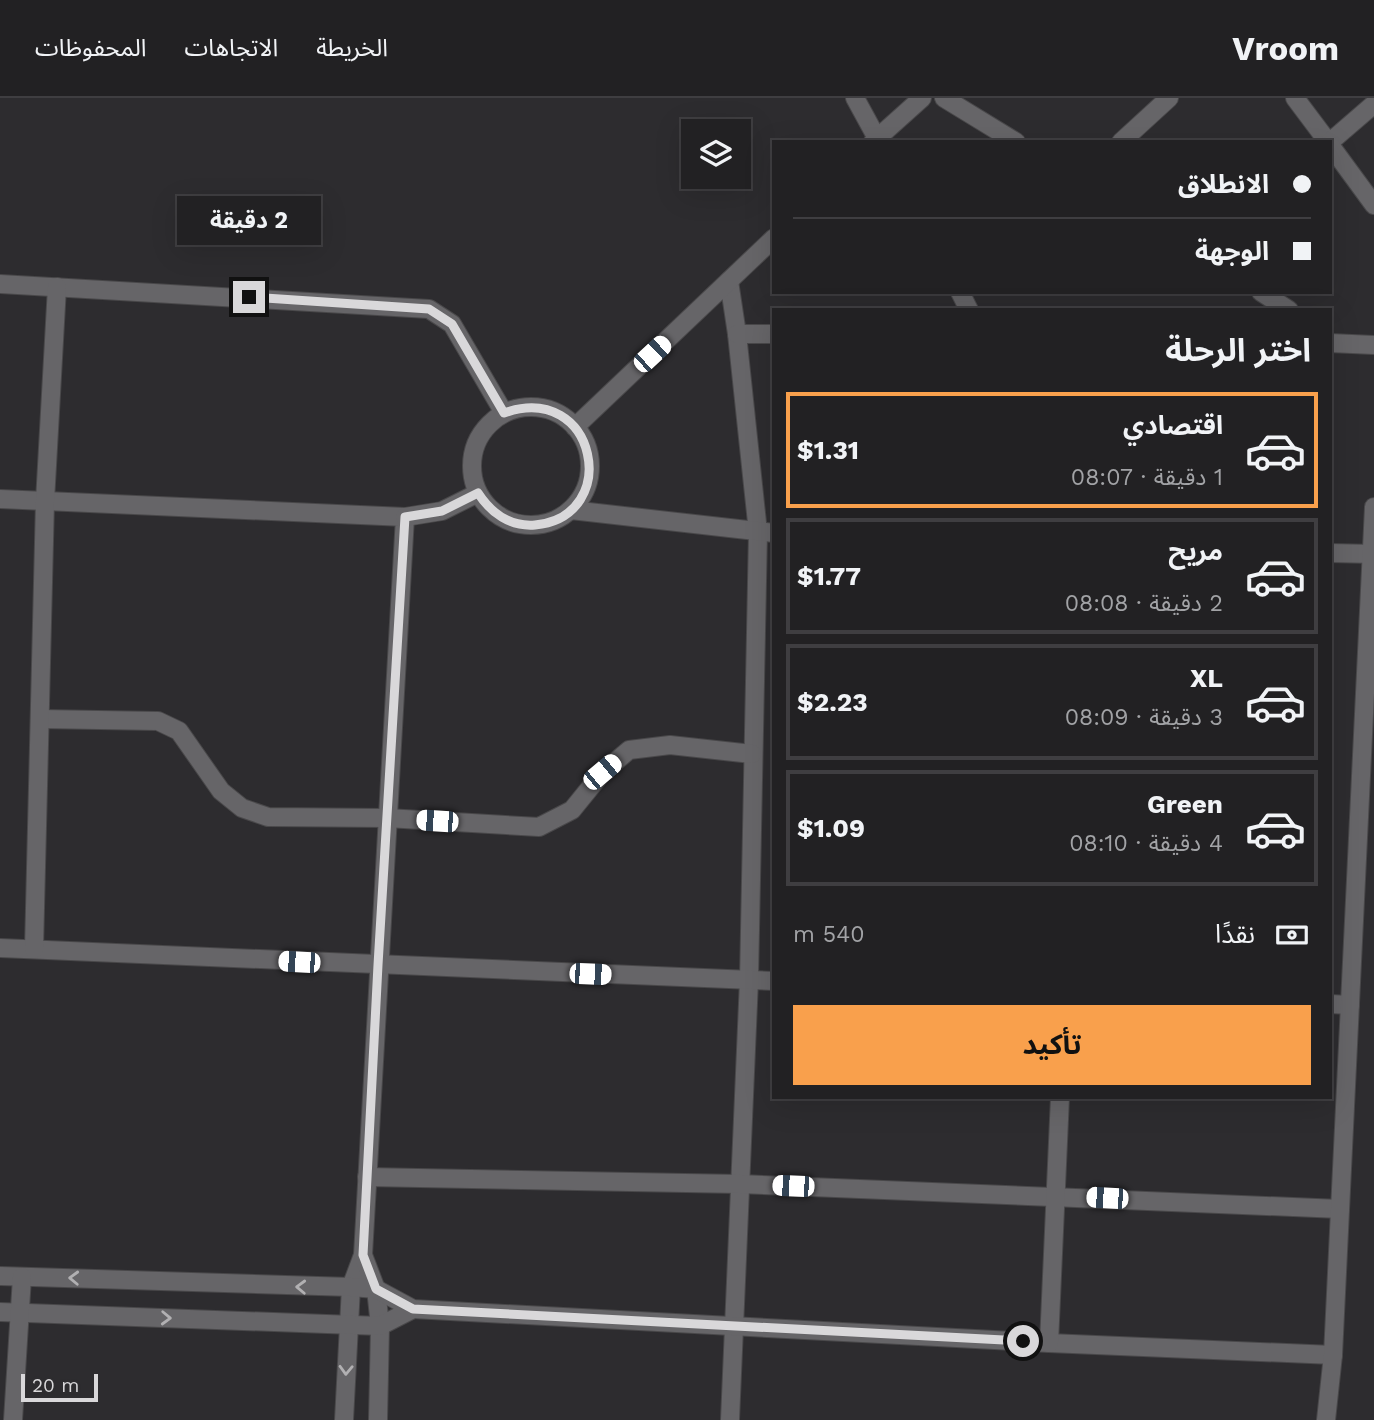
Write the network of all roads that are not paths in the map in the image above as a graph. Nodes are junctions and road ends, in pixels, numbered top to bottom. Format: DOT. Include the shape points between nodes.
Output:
graph roads {
  1 [pos="855,98"];
  2 [pos="922,98"];
  3 [pos="944,98"];
  4 [pos="1169,98"];
  5 [pos="1295,98"];
  6 [pos="1374,104"];
  7 [pos="876,140"];
  8 [pos="878,140"];
  9 [pos="1013,140"];
  10 [pos="1123,140"];
  11 [pos="1327,140"];
  12 [pos="1332,140"];
  13 [pos="1332,147"];
  14 [pos="1374,205"];
  15 [pos="772,240"];
  16 [pos="729,281"];
  17 [pos="0,284"];
  18 [pos="57,286"];
  19 [pos="1264,294"];
  20 [pos="1286,308"];
  21 [pos="737,334"];
  22 [pos="772,334"];
  23 [pos="1334,340"];
  24 [pos="1374,345"];
  25 [pos="504,413"];
  26 [pos="575,427"];
  27 [pos="478,493"];
  28 [pos="0,499"];
  29 [pos="45,501"];
  30 [pos="1374,507"];
  31 [pos="571,510"];
  32 [pos="405,517"];
  33 [pos="766,533"];
  34 [pos="1332,553"];
  35 [pos="1373,554"];
  36 [pos="1370,675"];
  37 [pos="40,719"];
  38 [pos="752,754"];
  39 [pos="387,818"];
  40 [pos="0,948"];
  41 [pos="34,950"];
  42 [pos="378,965"];
  43 [pos="749,980"];
  44 [pos="772,981"];
  45 [pos="1332,1004"];
  46 [pos="1350,1005"];
  47 [pos="1060,1099"];
  48 [pos="367,1177"];
  49 [pos="740,1184"];
  50 [pos="1056,1195"];
  51 [pos="1340,1209"];
  52 [pos="363,1255"];
  53 [pos="0,1276"];
  54 [pos="22,1277"];
  55 [pos="351,1287"];
  56 [pos="376,1289"];
  57 [pos="413,1309"];
  58 [pos="0,1312"];
  59 [pos="20,1312"];
  60 [pos="347,1326"];
  61 [pos="380,1326"];
  62 [pos="734,1326"];
  63 [pos="1049,1343"];
  64 [pos="1333,1355"];
  65 [pos="13,1420"];
  66 [pos="344,1420"];
  67 [pos="378,1420"];
  68 [pos="730,1420"];
  69 [pos="1326,1420"];
  1 -- 7 [label="street"];
  2 -- 8 [label="street"];
  3 -- 9 [label="street"];
  4 -- 10 [label="street"];
  5 -- 11 [label="street"];
  6 -- 12 [label="street"];
  13 -- 14 [label="street"];
  15 -- 16 [label="street"];
  16 -- 21 [label="street"];
  16 -- 26 [label="street"];
  17 -- 18 [label="street"];
  18 -- 25 [label="street" via="429,309 452,324"];
  18 -- 29 [label="street"];
  19 -- 20 [label="street"];
  21 -- 22 [label="street"];
  21 -- 33 [label="street"];
  23 -- 24 [label="street"];
  25 -- 26 [label="street" via="534,407 550,410"];
  25 -- 27 [label="street" via="491,422 474,447 473,478"];
  26 -- 31 [label="street" via="589,454 590,470 588,485"];
  27 -- 31 [label="street" via="498,516 527,526 558,519"];
  27 -- 32 [label="street" via="442,511"];
  28 -- 29 [label="street"];
  29 -- 32 [label="street"];
  29 -- 37 [label="street"];
  30 -- 35 [label="street"];
  31 -- 33 [label="street"];
  32 -- 39 [label="street"];
  33 -- 38 [label="street"];
  34 -- 35 [label="street"];
  35 -- 36 [label="street"];
  36 -- 46 [label="street"];
  37 -- 39 [label="street" via="158,721 179,731 221,791 242,808 268,817"];
  37 -- 41 [label="street"];
  38 -- 39 [label="street" via="670,745 629,750 602,772 572,810 539,827"];
  38 -- 43 [label="street"];
  39 -- 42 [label="street"];
  40 -- 41 [label="street"];
  41 -- 42 [label="street"];
  42 -- 43 [label="street"];
  42 -- 48 [label="street"];
  43 -- 44 [label="street"];
  43 -- 49 [label="street"];
  45 -- 46 [label="street"];
  46 -- 51 [label="street"];
  47 -- 50 [label="street"];
  48 -- 49 [label="street"];
  48 -- 52 [label="street"];
  49 -- 50 [label="street"];
  49 -- 62 [label="street"];
  50 -- 51 [label="street"];
  50 -- 63 [label="street"];
  51 -- 64 [label="street"];
  52 -- 55 [label="street"];
  52 -- 56 [label="street"];
  53 -- 54 [label="street"];
  55 -- 54 [label="street, one-way"];
  54 -- 59 [label="street"];
  55 -- 56 [label="street"];
  55 -- 60 [label="street"];
  56 -- 57 [label="street"];
  56 -- 61 [label="street"];
  57 -- 61 [label="street"];
  57 -- 62 [label="street"];
  58 -- 59 [label="street"];
  59 -- 60 [label="street, one-way"];
  59 -- 65 [label="street"];
  60 -- 61 [label="street"];
  60 -- 66 [label="street, one-way"];
  61 -- 67 [label="street"];
  62 -- 63 [label="street"];
  62 -- 68 [label="street"];
  63 -- 64 [label="street"];
  64 -- 69 [label="street"];
}
